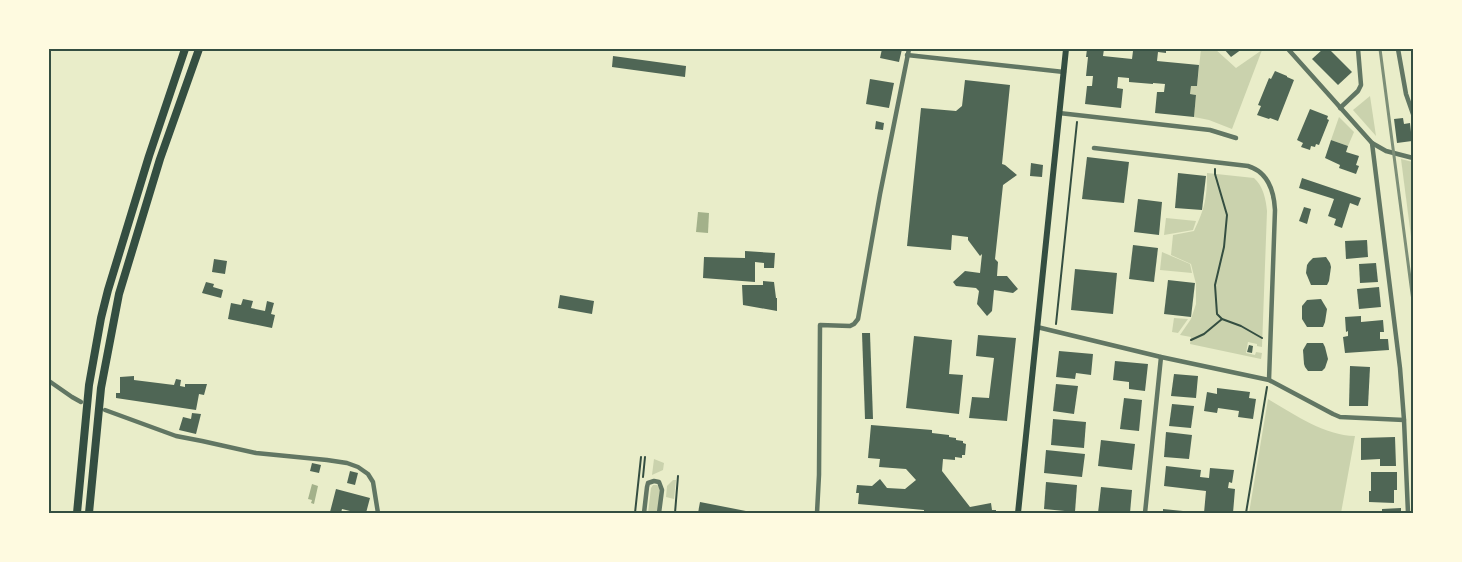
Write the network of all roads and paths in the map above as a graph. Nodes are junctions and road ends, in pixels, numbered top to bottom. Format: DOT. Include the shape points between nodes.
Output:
graph roads {
  1 [pos="185,49"];
  2 [pos="199,49"];
  3 [pos="909,49"];
  4 [pos="1066,49"];
  5 [pos="1288,49"];
  6 [pos="1358,49"];
  7 [pos="1398,49"];
  8 [pos="907,55"];
  9 [pos="1064,72"];
  10 [pos="1340,108"];
  11 [pos="1060,113"];
  12 [pos="1413,114"];
  13 [pos="1078,115"];
  14 [pos="1236,138"];
  15 [pos="1372,143"];
  16 [pos="1094,148"];
  17 [pos="1413,158"];
  18 [pos="1215,174"];
  19 [pos="1222,319"];
  20 [pos="1038,327"];
  21 [pos="1055,332"];
  22 [pos="1262,338"];
  23 [pos="1191,340"];
  24 [pos="1161,357"];
  25 [pos="1269,380"];
  26 [pos="49,381"];
  27 [pos="81,402"];
  28 [pos="105,410"];
  29 [pos="1404,420"];
  30 [pos="641,457"];
  31 [pos="678,476"];
  32 [pos="77,513"];
  33 [pos="89,513"];
  34 [pos="378,513"];
  35 [pos="635,513"];
  36 [pos="644,513"];
  37 [pos="660,513"];
  38 [pos="675,513"];
  39 [pos="818,513"];
  40 [pos="1018,513"];
  41 [pos="1144,513"];
  42 [pos="1246,513"];
  43 [pos="1408,513"];
  1 -- 32 [label="highway" via="101,318 89,385"];
  2 -- 33 [label="highway" via="160,159 119,294 101,388"];
  3 -- 8 [label="street"];
  4 -- 9 [label="main road"];
  5 -- 10 [label="street"];
  6 -- 10 [label="street" via="1361,85 1358,92"];
  7 -- 12 [label="street"];
  8 -- 9 [label="street"];
  8 -- 39 [label="street" via="858,319 850,326 820,325"];
  9 -- 11 [label="main road"];
  10 -- 15 [label="street"];
  11 -- 13 [label="street"];
  11 -- 20 [label="main road"];
  13 -- 14 [label="street" via="1210,130"];
  13 -- 21 [label="path"];
  15 -- 17 [label="street" via="1386,152"];
  15 -- 29 [label="street"];
  16 -- 25 [label="street" via="1248,166 1267,179 1275,210"];
  18 -- 19 [label="path" via="1227,215 1215,288 1217,314"];
  19 -- 22 [label="path"];
  19 -- 23 [label="path"];
  20 -- 21 [label="street"];
  20 -- 40 [label="main road"];
  21 -- 24 [label="street"];
  24 -- 25 [label="street"];
  24 -- 41 [label="street"];
  25 -- 29 [label="street" via="1336,416"];
  25 -- 42 [label="path"];
  26 -- 27 [label="street"];
  28 -- 34 [label="street" via="176,436 228,448 337,461 358,467 373,482"];
  29 -- 43 [label="street"];
  30 -- 35 [label="path"];
  31 -- 38 [label="path"];
  36 -- 37 [label="street" via="647,487 654,480 662,487"];
}
